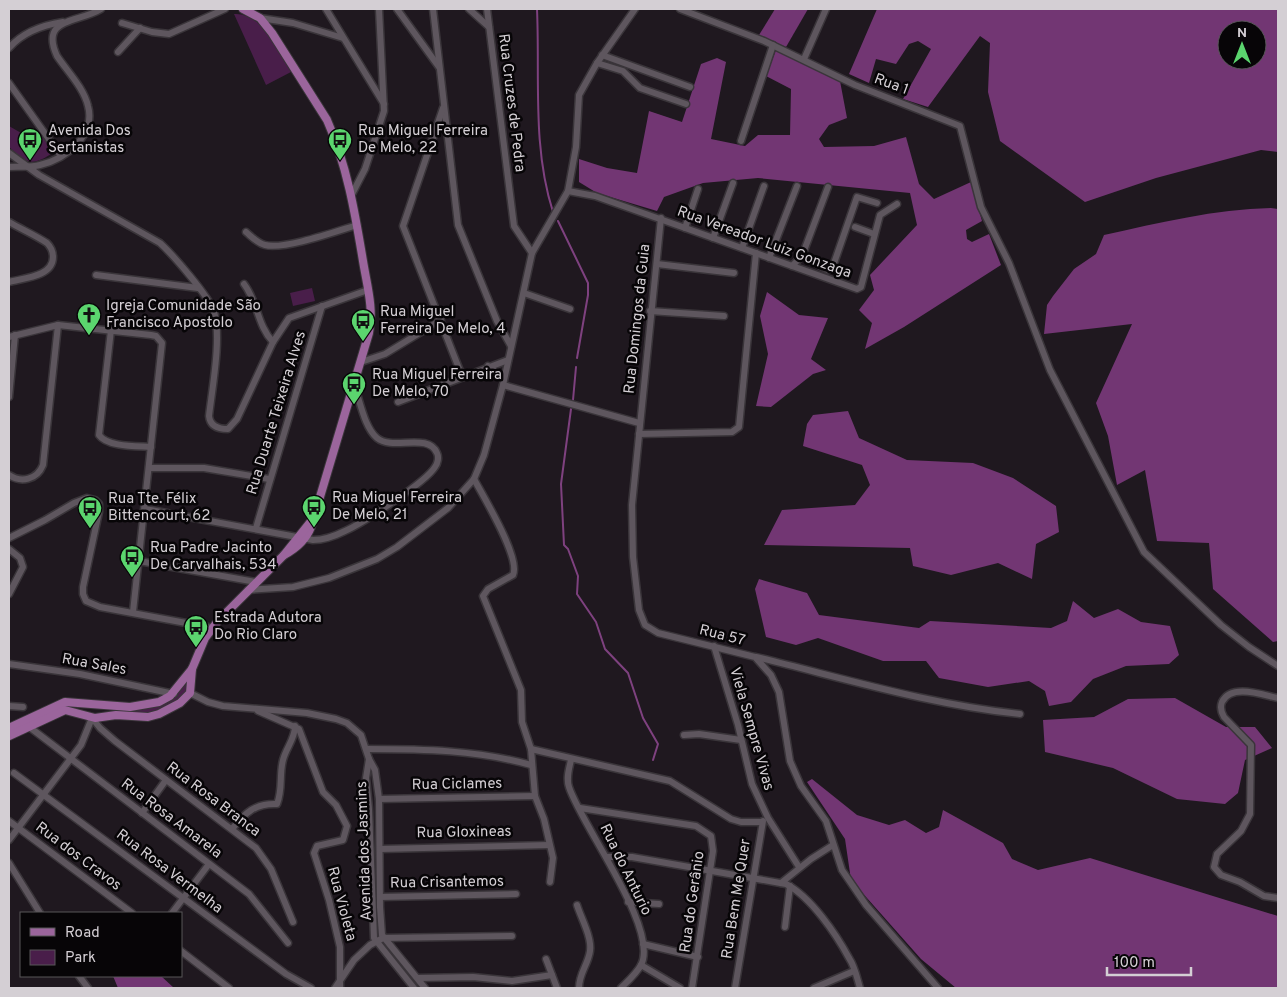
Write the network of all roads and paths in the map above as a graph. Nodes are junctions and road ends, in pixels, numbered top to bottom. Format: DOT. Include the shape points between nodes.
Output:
graph roads {
  1 [pos="100,9"];
  2 [pos="226,9"];
  3 [pos="243,9"];
  4 [pos="326,9"];
  5 [pos="379,9"];
  6 [pos="397,9"];
  7 [pos="433,9"];
  8 [pos="469,9"];
  9 [pos="487,9"];
  10 [pos="635,9"];
  11 [pos="680,9"];
  12 [pos="826,9"];
  13 [pos="260,18"];
  14 [pos="63,22"];
  15 [pos="122,23"];
  16 [pos="489,27"];
  17 [pos="140,28"];
  18 [pos="343,38"];
  19 [pos="774,45"];
  20 [pos="9,48"];
  21 [pos="118,52"];
  22 [pos="602,55"];
  23 [pos="804,59"];
  24 [pos="597,63"];
  25 [pos="439,67"];
  26 [pos="9,83"];
  27 [pos="690,87"];
  28 [pos="384,104"];
  29 [pos="444,104"];
  30 [pos="686,104"];
  31 [pos="741,141"];
  32 [pos="9,152"];
  33 [pos="61,156"];
  34 [pos="9,167"];
  35 [pos="29,167"];
  36 [pos="347,176"];
  37 [pos="359,182"];
  38 [pos="733,183"];
  39 [pos="764,186"];
  40 [pos="797,186"];
  41 [pos="828,187"];
  42 [pos="698,189"];
  43 [pos="568,191"];
  44 [pos="351,196"];
  45 [pos="877,204"];
  46 [pos="897,204"];
  47 [pos="661,218"];
  48 [pos="9,222"];
  49 [pos="357,225"];
  50 [pos="854,227"];
  51 [pos="685,228"];
  52 [pos="246,232"];
  53 [pos="874,234"];
  54 [pos="713,238"];
  55 [pos="742,248"];
  56 [pos="756,253"];
  57 [pos="532,254"];
  58 [pos="802,256"];
  59 [pos="769,258"];
  60 [pos="657,264"];
  61 [pos="792,266"];
  62 [pos="734,273"];
  63 [pos="96,275"];
  64 [pos="9,282"];
  65 [pos="244,284"];
  66 [pos="198,288"];
  67 [pos="368,290"];
  68 [pos="524,293"];
  69 [pos="322,306"];
  70 [pos="570,309"];
  71 [pos="650,311"];
  72 [pos="724,316"];
  73 [pos="441,320"];
  74 [pos="58,325"];
  75 [pos="111,330"];
  76 [pos="12,336"];
  77 [pos="273,342"];
  78 [pos="511,346"];
  79 [pos="508,360"];
  80 [pos="361,362"];
  81 [pos="488,366"];
  82 [pos="462,376"];
  83 [pos="504,382"];
  84 [pos="354,385"];
  85 [pos="9,397"];
  86 [pos="398,402"];
  87 [pos="640,423"];
  88 [pos="638,434"];
  89 [pos="151,447"];
  90 [pos="149,468"];
  91 [pos="9,475"];
  92 [pos="270,479"];
  93 [pos="474,479"];
  94 [pos="145,509"];
  95 [pos="256,528"];
  96 [pos="302,537"];
  97 [pos="9,538"];
  98 [pos="9,549"];
  99 [pos="139,560"];
  100 [pos="256,582"];
  101 [pos="248,590"];
  102 [pos="9,594"];
  103 [pos="133,612"];
  104 [pos="213,628"];
  105 [pos="714,646"];
  106 [pos="755,657"];
  107 [pos="9,664"];
  108 [pos="1278,666"];
  109 [pos="192,669"];
  110 [pos="190,693"];
  111 [pos="174,694"];
  112 [pos="1278,698"];
  113 [pos="9,706"];
  114 [pos="118,706"];
  115 [pos="23,707"];
  116 [pos="257,710"];
  117 [pos="1020,714"];
  118 [pos="116,715"];
  119 [pos="92,718"];
  120 [pos="28,726"];
  121 [pos="295,726"];
  122 [pos="9,728"];
  123 [pos="9,736"];
  124 [pos="684,736"];
  125 [pos="741,740"];
  126 [pos="367,749"];
  127 [pos="531,750"];
  128 [pos="369,759"];
  129 [pos="70,760"];
  130 [pos="571,760"];
  131 [pos="531,765"];
  132 [pos="14,773"];
  133 [pos="166,780"];
  134 [pos="43,795"];
  135 [pos="535,796"];
  136 [pos="379,799"];
  137 [pos="580,808"];
  138 [pos="142,813"];
  139 [pos="769,819"];
  140 [pos="9,821"];
  141 [pos="761,822"];
  142 [pos="17,827"];
  143 [pos="232,829"];
  144 [pos="9,840"];
  145 [pos="549,844"];
  146 [pos="833,845"];
  147 [pos="380,849"];
  148 [pos="607,857"];
  149 [pos="9,863"];
  150 [pos="209,864"];
  151 [pos="799,867"];
  152 [pos="711,871"];
  153 [pos="752,878"];
  154 [pos="550,882"];
  155 [pos="781,883"];
  156 [pos="790,886"];
  157 [pos="516,894"];
  158 [pos="380,896"];
  159 [pos="184,898"];
  160 [pos="1278,898"];
  161 [pos="628,902"];
  162 [pos="659,904"];
  163 [pos="577,905"];
  164 [pos="39,912"];
  165 [pos="131,912"];
  166 [pos="173,912"];
  167 [pos="293,922"];
  168 [pos="785,927"];
  169 [pos="512,936"];
  170 [pos="383,938"];
  171 [pos="374,941"];
  172 [pos="288,943"];
  173 [pos="643,944"];
  174 [pos="182,952"];
  175 [pos="698,957"];
  176 [pos="546,959"];
  177 [pos="641,965"];
  178 [pos="854,971"];
  179 [pos="552,975"];
  180 [pos="80,977"];
  181 [pos="418,978"];
  182 [pos="340,985"];
  183 [pos="625,987"];
  184 [pos="88,988"];
  185 [pos="229,988"];
  186 [pos="312,988"];
  187 [pos="335,988"];
  188 [pos="414,988"];
  189 [pos="425,988"];
  190 [pos="557,988"];
  191 [pos="579,988"];
  192 [pos="680,988"];
  193 [pos="692,988"];
  194 [pos="735,988"];
  195 [pos="814,988"];
  196 [pos="860,988"];
  197 [pos="938,988"];
  1 -- 14 [label="street"];
  2 -- 17 [label="street" via="169,34"];
  3 -- 13 [label="main road"];
  4 -- 18 [label="street"];
  5 -- 28 [label="street"];
  6 -- 25 [label="street"];
  7 -- 25 [label="street"];
  8 -- 16 [label="street"];
  9 -- 16 [label="street, Rua Cruzes de Pedra"];
  10 -- 22 [label="street"];
  11 -- 19 [label="street, Rua 1"];
  12 -- 23 [label="street"];
  13 -- 18 [label="street" via="293,23"];
  13 -- 36 [label="main road" via="327,120"];
  14 -- 20 [label="street" via="21,37"];
  14 -- 33 [label="street" via="53,35 54,48 84,96 90,114 83,138"];
  15 -- 17 [label="street"];
  16 -- 57 [label="street, Rua Cruzes de Pedra" via="514,226"];
  17 -- 21 [label="street"];
  18 -- 28 [label="street"];
  19 -- 23 [label="street, Rua 1"];
  19 -- 31 [label="street"];
  22 -- 24 [label="street"];
  22 -- 27 [label="street"];
  23 -- 108 [label="street, Rua 1" via="855,85 960,126 982,207 1009,263 1050,370 1144,552 1221,625"];
  24 -- 30 [label="street" via="623,71 640,88"];
  24 -- 43 [label="street" via="579,95 576,147"];
  25 -- 29 [label="street"];
  26 -- 33 [label="street"];
  28 -- 37 [label="street" via="382,122"];
  29 -- 73 [label="street" via="403,226"];
  29 -- 78 [label="street" via="458,225 497,321"];
  32 -- 35 [label="street"];
  33 -- 35 [label="street"];
  34 -- 35 [label="street"];
  35 -- 66 [label="street" via="160,243"];
  36 -- 37 [label="street"];
  36 -- 44 [label="main road"];
  37 -- 44 [label="street"];
  38 -- 54 [label="street"];
  39 -- 55 [label="street"];
  40 -- 59 [label="street"];
  41 -- 58 [label="street"];
  42 -- 51 [label="street"];
  43 -- 47 [label="street, Rua Vereador Luiz Gonzaga" via="588,193"];
  43 -- 57 [label="street"];
  44 -- 49 [label="main road"];
  45 -- 58 [label="street" via="857,197 832,269 828,270"];
  46 -- 53 [label="street, Rua Vereador Luiz Gonzaga" via="880,215"];
  47 -- 51 [label="street, Rua Vereador Luiz Gonzaga"];
  47 -- 60 [label="street, Rua Domingos da Guia"];
  48 -- 64 [label="street" via="47,244 53,258 50,268 44,272"];
  49 -- 52 [label="street" via="297,242 269,246"];
  49 -- 67 [label="main road"];
  50 -- 53 [label="street"];
  51 -- 54 [label="street, Rua Vereador Luiz Gonzaga"];
  53 -- 61 [label="street, Rua Vereador Luiz Gonzaga" via="858,289"];
  54 -- 55 [label="street, Rua Vereador Luiz Gonzaga"];
  55 -- 56 [label="street, Rua Vereador Luiz Gonzaga"];
  56 -- 59 [label="street, Rua Vereador Luiz Gonzaga"];
  56 -- 88 [label="street" via="739,427 732,432"];
  57 -- 68 [label="street"];
  58 -- 61 [label="street"];
  59 -- 61 [label="street, Rua Vereador Luiz Gonzaga"];
  60 -- 62 [label="street"];
  60 -- 71 [label="street, Rua Domingos da Guia"];
  63 -- 66 [label="street"];
  65 -- 77 [label="street" via="263,329"];
  66 -- 77 [label="street" via="216,318 209,416 212,425 226,429 236,419"];
  67 -- 69 [label="street"];
  67 -- 80 [label="main road" via="372,323"];
  68 -- 70 [label="street"];
  68 -- 78 [label="street"];
  69 -- 77 [label="street" via="289,318"];
  69 -- 92 [label="street, Rua Duarte Teixeira Alves"];
  71 -- 72 [label="street"];
  71 -- 87 [label="street, Rua Domingos da Guia"];
  73 -- 80 [label="street" via="385,354"];
  73 -- 82 [label="street"];
  74 -- 75 [label="street"];
  74 -- 76 [label="street"];
  74 -- 91 [label="street" via="43,465 36,475 27,479"];
  75 -- 89 [label="street" via="151,334 162,343"];
  75 -- 89 [label="street" via="99,435 110,442"];
  76 -- 85 [label="street"];
  78 -- 79 [label="street"];
  79 -- 81 [label="street"];
  79 -- 83 [label="street"];
  80 -- 84 [label="main road"];
  81 -- 82 [label="street"];
  81 -- 83 [label="street"];
  82 -- 86 [label="street"];
  83 -- 87 [label="street"];
  83 -- 93 [label="street"];
  84 -- 96 [label="main road" via="312,520"];
  84 -- 96 [label="street" via="377,438 427,444 436,450 437,464 428,475 346,531 320,540"];
  87 -- 88 [label="street, Rua 57"];
  88 -- 105 [label="street, Rua 57" via="632,504 633,557 641,618 650,630"];
  89 -- 90 [label="street"];
  90 -- 92 [label="street" via="204,468"];
  90 -- 94 [label="street"];
  92 -- 95 [label="street, Rua Duarte Teixeira Alves"];
  93 -- 101 [label="street" via="448,508 377,559 329,578 280,589"];
  93 -- 127 [label="street" via="500,527 514,567 512,575 488,589 484,596 521,690 522,722"];
  94 -- 95 [label="street"];
  94 -- 99 [label="street"];
  95 -- 96 [label="street"];
  96 -- 100 [label="main road" via="296,549 284,555"];
  97 -- 103 [label="street" via="74,503 87,498 95,500 99,504 99,512 86,571 84,598 100,607"];
  98 -- 102 [label="street" via="20,558 23,567"];
  99 -- 100 [label="street"];
  99 -- 103 [label="street"];
  100 -- 101 [label="main road"];
  101 -- 104 [label="main road"];
  103 -- 104 [label="street"];
  104 -- 109 [label="main road"];
  105 -- 106 [label="street, Rua 57"];
  105 -- 125 [label="street, Viela Sempre Vivas"];
  106 -- 117 [label="street" via="981,710"];
  106 -- 146 [label="street, Rua 57" via="771,675 779,692 792,766 801,786 826,821"];
  107 -- 111 [label="street, Rua Sales" via="80,674"];
  109 -- 110 [label="main road"];
  109 -- 111 [label="main road"];
  110 -- 116 [label="street, Avenida dos Jasmins" via="208,702"];
  110 -- 118 [label="main road" via="180,703 159,714 148,717"];
  111 -- 114 [label="main road" via="149,705"];
  112 -- 160 [label="street" via="1240,692 1228,696 1222,703 1224,717 1251,746 1250,808 1246,824 1217,854 1214,862 1215,870 1221,876 1240,882 1264,896"];
  113 -- 115 [label="street"];
  114 -- 118 [label="main road"];
  114 -- 122 [label="main road" via="65,702"];
  116 -- 121 [label="street"];
  116 -- 126 [label="street, Avenida dos Jasmins" via="307,713 336,719 361,735"];
  118 -- 119 [label="main road"];
  119 -- 120 [label="main road" via="65,710"];
  119 -- 129 [label="street" via="81,745"];
  119 -- 133 [label="street, Rua Rosa Branca" via="100,728"];
  120 -- 123 [label="main road"];
  120 -- 129 [label="street, Rua Rosa Amarela"];
  121 -- 143 [label="street" via="283,762 277,804 250,809"];
  121 -- 182 [label="street, Rua Violeta" via="302,735 323,792 336,805 347,826 340,842 317,846 314,850 340,948"];
  124 -- 125 [label="street" via="699,734"];
  125 -- 139 [label="street, Viela Sempre Vivas" via="752,784"];
  126 -- 128 [label="street, Avenida dos Jasmins"];
  126 -- 131 [label="street" via="443,751 500,757"];
  127 -- 130 [label="street"];
  127 -- 131 [label="street"];
  128 -- 136 [label="street, Avenida dos Jasmins" via="375,770"];
  128 -- 171 [label="street, Avenida dos Jasmins" via="366,778"];
  129 -- 134 [label="street"];
  129 -- 138 [label="street, Rua Rosa Amarela"];
  130 -- 137 [label="street, Rua do Anturio" via="568,780"];
  130 -- 141 [label="street" via="670,781 731,819"];
  131 -- 135 [label="street"];
  132 -- 134 [label="street, Rua Rosa Vermelha"];
  133 -- 138 [label="street"];
  133 -- 143 [label="street, Rua Rosa Branca"];
  134 -- 142 [label="street"];
  134 -- 159 [label="street, Rua Rosa Vermelha"];
  135 -- 136 [label="street, Rua Ciclames"];
  135 -- 145 [label="street"];
  136 -- 147 [label="street, Avenida dos Jasmins"];
  137 -- 148 [label="street, Rua do Anturio"];
  137 -- 152 [label="street, Rua do Gerânio" via="702,828 713,839"];
  138 -- 150 [label="street, Rua Rosa Amarela"];
  139 -- 141 [label="street, Rua Bem Me Quer"];
  139 -- 151 [label="street, Viela Sempre Vivas"];
  140 -- 142 [label="street, Rua dos Cravos"];
  141 -- 153 [label="street, Rua Bem Me Quer"];
  142 -- 144 [label="street"];
  142 -- 165 [label="street, Rua dos Cravos"];
  143 -- 167 [label="street, Rua Rosa Branca" via="256,848 267,862"];
  145 -- 147 [label="street, Rua Gloxineas"];
  145 -- 154 [label="street" via="554,864"];
  146 -- 151 [label="street"];
  146 -- 197 [label="street, Rua 57" via="848,880"];
  147 -- 158 [label="street, Avenida dos Jasmins"];
  148 -- 152 [label="street" via="632,857"];
  148 -- 161 [label="street, Rua do Anturio"];
  149 -- 164 [label="street"];
  150 -- 159 [label="street"];
  150 -- 172 [label="street, Rua Rosa Amarela" via="252,896"];
  151 -- 155 [label="street"];
  152 -- 153 [label="street"];
  152 -- 175 [label="street, Rua do Gerânio"];
  153 -- 155 [label="street"];
  153 -- 194 [label="street, Rua Bem Me Quer"];
  155 -- 156 [label="street"];
  156 -- 168 [label="street"];
  156 -- 178 [label="street" via="813,907 849,958"];
  157 -- 158 [label="street, Rua Crisantemos"];
  158 -- 170 [label="street, Avenida dos Jasmins"];
  159 -- 166 [label="street"];
  159 -- 186 [label="street, Rua Rosa Vermelha" via="286,974"];
  161 -- 162 [label="street"];
  161 -- 173 [label="street, Rua do Anturio"];
  163 -- 191 [label="street" via="590,946 579,975"];
  169 -- 170 [label="street"];
  170 -- 171 [label="street"];
  170 -- 181 [label="street, Avenida dos Jasmins"];
  171 -- 182 [label="street" via="354,960"];
  171 -- 188 [label="street, Avenida dos Jasmins"];
  173 -- 175 [label="street"];
  173 -- 177 [label="street, Rua do Anturio"];
  174 -- 185 [label="street"];
  175 -- 193 [label="street, Rua do Gerânio"];
  176 -- 179 [label="street"];
  177 -- 183 [label="street"];
  177 -- 192 [label="street"];
  178 -- 195 [label="street"];
  178 -- 196 [label="street"];
  179 -- 181 [label="street" via="522,981"];
  179 -- 190 [label="street"];
  180 -- 184 [label="street"];
  181 -- 189 [label="street, Avenida dos Jasmins"];
  182 -- 187 [label="street"];
}
